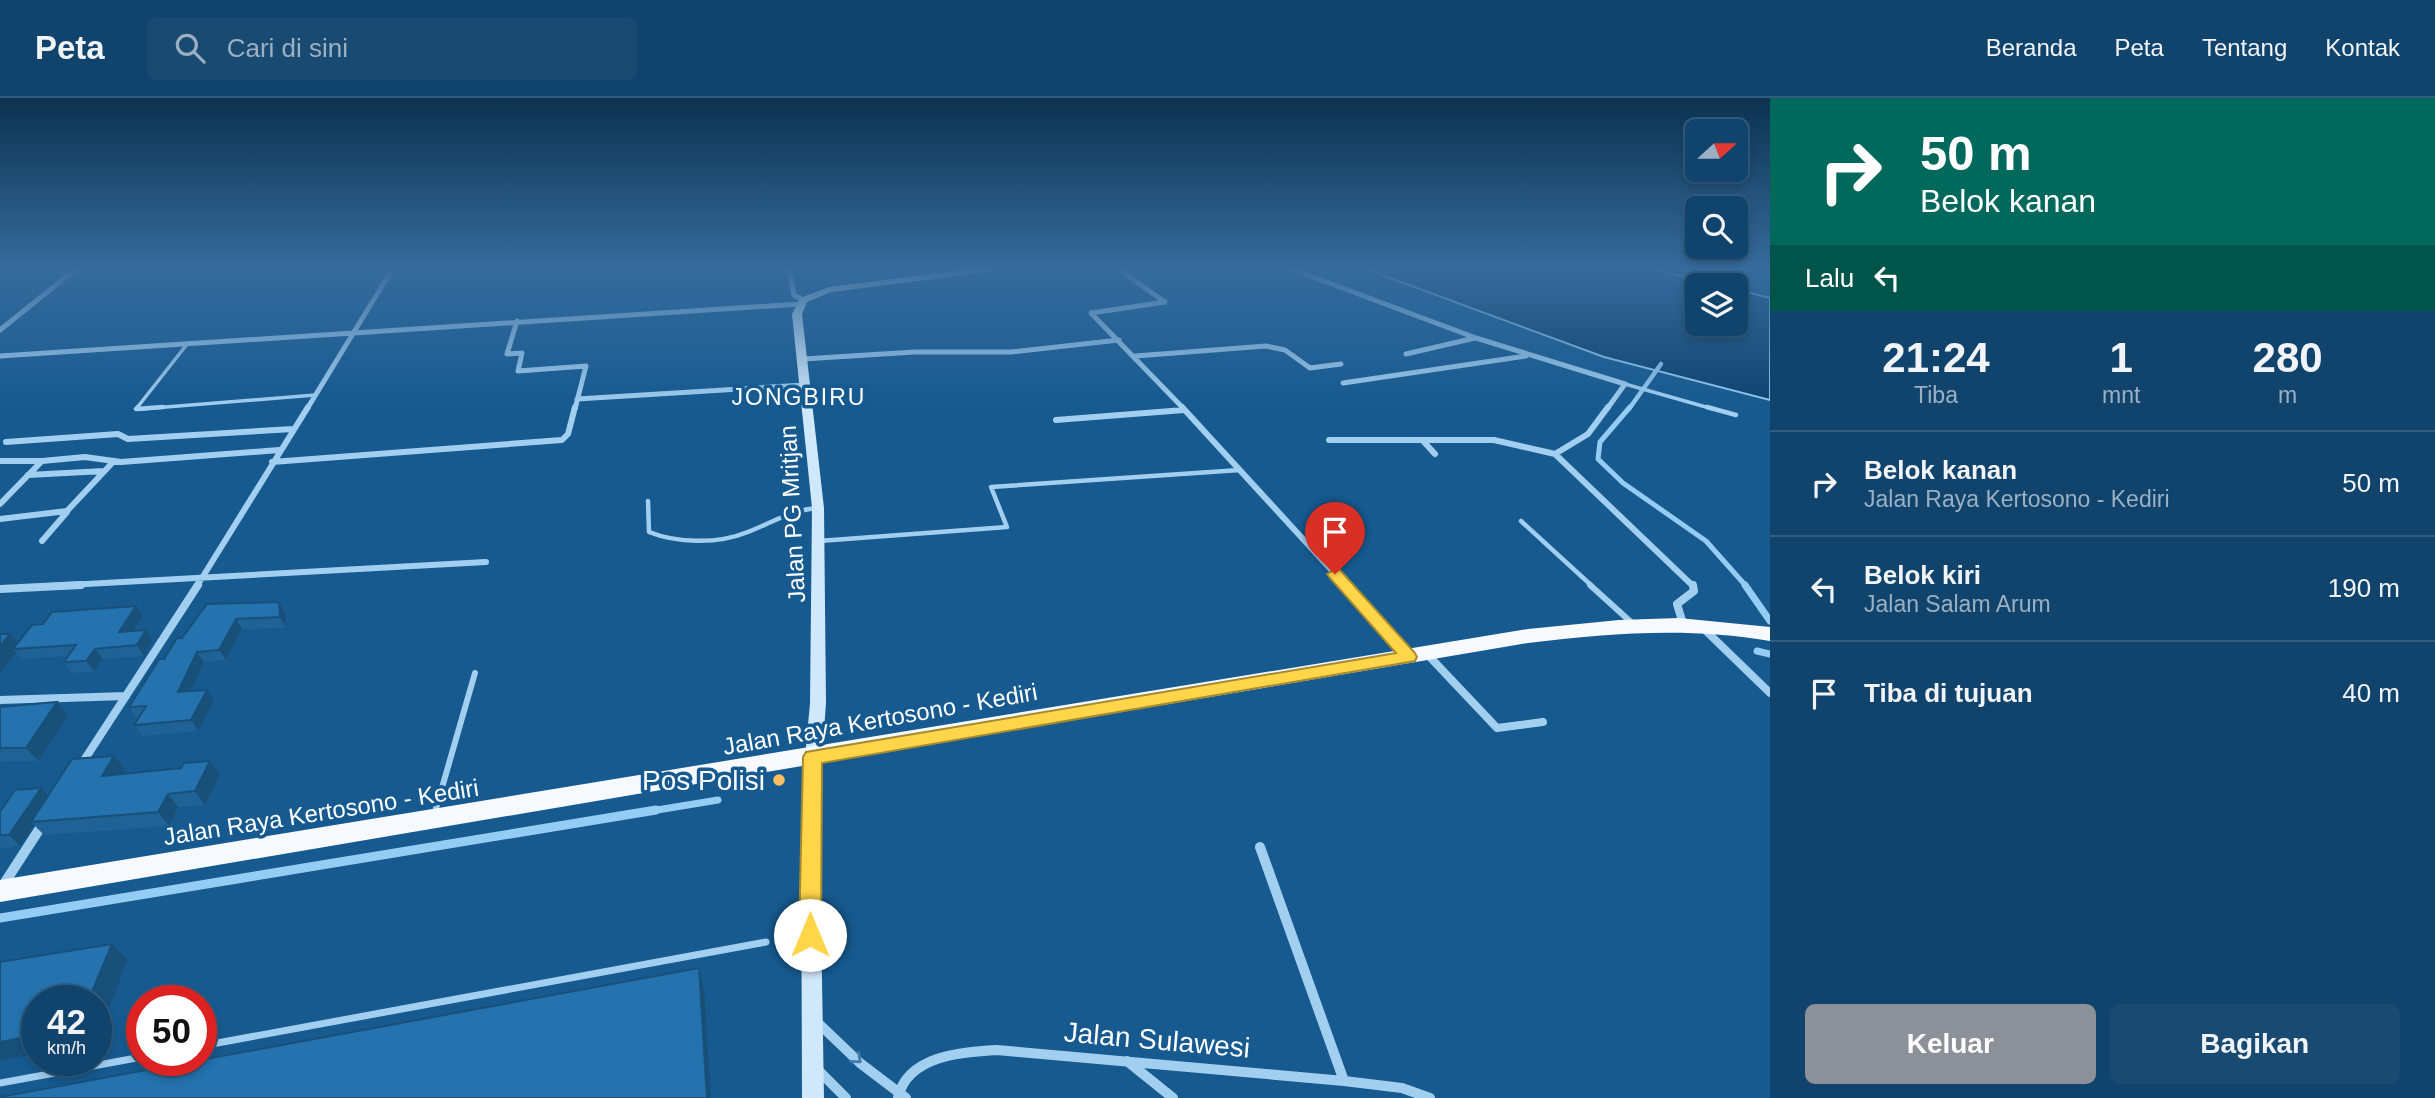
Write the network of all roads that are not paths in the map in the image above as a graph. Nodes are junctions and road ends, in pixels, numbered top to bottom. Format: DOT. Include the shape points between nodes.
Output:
graph roads {
  1 [pos="19,315"];
  2 [pos="365,315"];
  3 [pos="612,315"];
  4 [pos="797,315"];
  5 [pos="1093,315"];
  6 [pos="1414,315"];
  7 [pos="517,321"];
  8 [pos="0,330"];
  9 [pos="354,332"];
  10 [pos="1476,338"];
  11 [pos="1119,340"];
  12 [pos="188,343"];
  13 [pos="1406,354"];
  14 [pos="1528,355"];
  15 [pos="0,356"];
  16 [pos="1135,356"];
  17 [pos="803,359"];
  18 [pos="1342,365"];
  19 [pos="1343,383"];
  20 [pos="1625,384"];
  21 [pos="804,385"];
  22 [pos="315,394"];
  23 [pos="577,399"];
  24 [pos="1184,410"];
  25 [pos="1736,415"];
  26 [pos="1056,420"];
  27 [pos="293,429"];
  28 [pos="1329,440"];
  29 [pos="6,442"];
  30 [pos="1424,442"];
  31 [pos="279,450"];
  32 [pos="1435,454"];
  33 [pos="1555,454"];
  34 [pos="0,461"];
  35 [pos="42,461"];
  36 [pos="114,461"];
  37 [pos="272,462"];
  38 [pos="1243,470"];
  39 [pos="104,471"];
  40 [pos="28,475"];
  41 [pos="648,501"];
  42 [pos="0,504"];
  43 [pos="818,508"];
  44 [pos="68,511"];
  45 [pos="0,519"];
  46 [pos="1521,521"];
  47 [pos="42,541"];
  48 [pos="818,541"];
  49 [pos="485,562"];
  50 [pos="204,576"];
  51 [pos="0,589"];
  52 [pos="1634,625"];
  53 [pos="1692,625"];
  54 [pos="1768,634"];
  55 [pos="1418,655"];
  56 [pos="475,673"];
  57 [pos="1770,693"];
  58 [pos="126,696"];
  59 [pos="0,700"];
  60 [pos="1543,722"];
  61 [pos="812,757"];
  62 [pos="74,776"];
  63 [pos="52,810"];
  64 [pos="434,820"];
  65 [pos="1260,847"];
  66 [pos="0,890"];
  67 [pos="766,942"];
  68 [pos="810,1015"];
  69 [pos="217,1043"];
  70 [pos="126,1060"];
  71 [pos="1127,1061"];
  72 [pos="813,1066"];
  73 [pos="1344,1081"];
  74 [pos="0,1083"];
  75 [pos="901,1096"];
  76 [pos="813,1098"];
  77 [pos="846,1098"];
  78 [pos="1173,1098"];
  79 [pos="1430,1098"];
  1 -- 8 [label="street"];
  2 -- 9 [label="street"];
  3 -- 7 [label="street"];
  4 -- 17 [label="main road, Jalan PG Mritjan"];
  5 -- 11 [label="street"];
  6 -- 10 [label="street"];
  7 -- 9 [label="street"];
  7 -- 23 [label="street" via="507,354 522,353 517,371 586,366"];
  9 -- 12 [label="street"];
  9 -- 22 [label="street"];
  10 -- 13 [label="street"];
  10 -- 14 [label="street"];
  11 -- 16 [label="street"];
  11 -- 17 [label="street" via="1011,352"];
  12 -- 15 [label="street"];
  12 -- 22 [label="lane" via="136,409"];
  14 -- 19 [label="street"];
  14 -- 20 [label="street"];
  16 -- 18 [label="street" via="1266,346 1285,350 1310,368"];
  16 -- 24 [label="street"];
  17 -- 21 [label="main road, Jalan PG Mritjan"];
  20 -- 25 [label="lane"];
  20 -- 33 [label="street" via="1588,434"];
  21 -- 23 [label="street"];
  21 -- 43 [label="main road, Jalan PG Mritjan"];
  22 -- 27 [label="street"];
  23 -- 37 [label="street" via="568,435 553,443"];
  24 -- 26 [label="street"];
  24 -- 38 [label="street"];
  27 -- 29 [label="street"];
  27 -- 31 [label="street"];
  28 -- 30 [label="street"];
  30 -- 32 [label="street"];
  30 -- 33 [label="street" via="1503,441"];
  31 -- 36 [label="street"];
  31 -- 37 [label="street"];
  33 -- 53 [label="street" via="1591,493 1693,584 1694,591 1677,604"];
  34 -- 35 [label="street"];
  35 -- 36 [label="street" via="85,457"];
  35 -- 40 [label="street"];
  36 -- 39 [label="street"];
  37 -- 50 [label="street"];
  38 -- 48 [label="lane" via="991,487 1007,527"];
  38 -- 55 [label="street"];
  39 -- 40 [label="street"];
  39 -- 44 [label="street"];
  40 -- 42 [label="street"];
  41 -- 43 [label="lane" via="649,532 671,539 733,537 781,513"];
  43 -- 48 [label="main road, Jalan PG Mritjan"];
  44 -- 45 [label="street"];
  44 -- 47 [label="street"];
  46 -- 52 [label="lane"];
  48 -- 61 [label="main road, Jalan PG Mritjan" via="818,703"];
  49 -- 50 [label="street"];
  50 -- 51 [label="street"];
  50 -- 58 [label="street"];
  52 -- 53 [label="highway, Jalan Raya Kertosono - Kediri"];
  52 -- 55 [label="highway, Jalan Raya Kertosono - Kediri" via="1528,636"];
  53 -- 54 [label="highway, Jalan Raya Kertosono - Kediri"];
  53 -- 57 [label="street"];
  55 -- 60 [label="street" via="1497,728"];
  55 -- 61 [label="highway, Jalan Raya Kertosono - Kediri"];
  56 -- 64 [label="lane"];
  58 -- 59 [label="street"];
  58 -- 62 [label="street"];
  61 -- 64 [label="highway, Jalan Raya Kertosono - Kediri"];
  61 -- 68 [label="main road, Jalan PG Mritjan"];
  63 -- 66 [label="street"];
  64 -- 66 [label="highway, Jalan Raya Kertosono - Kediri"];
  65 -- 73 [label="street"];
  67 -- 69 [label="lane"];
  68 -- 72 [label="main road, Jalan PG Mritjan"];
  68 -- 75 [label="street, one-way"];
  70 -- 74 [label="lane"];
  71 -- 73 [label="street, Jalan Sulawesi"];
  71 -- 75 [label="street, Jalan Sulawesi" via="997,1050 959,1052 925,1062"];
  71 -- 78 [label="street"];
  72 -- 76 [label="main road, Jalan PG Mritjan"];
  72 -- 77 [label="street"];
  73 -- 79 [label="street, Jalan Sulawesi" via="1402,1088"];
}
